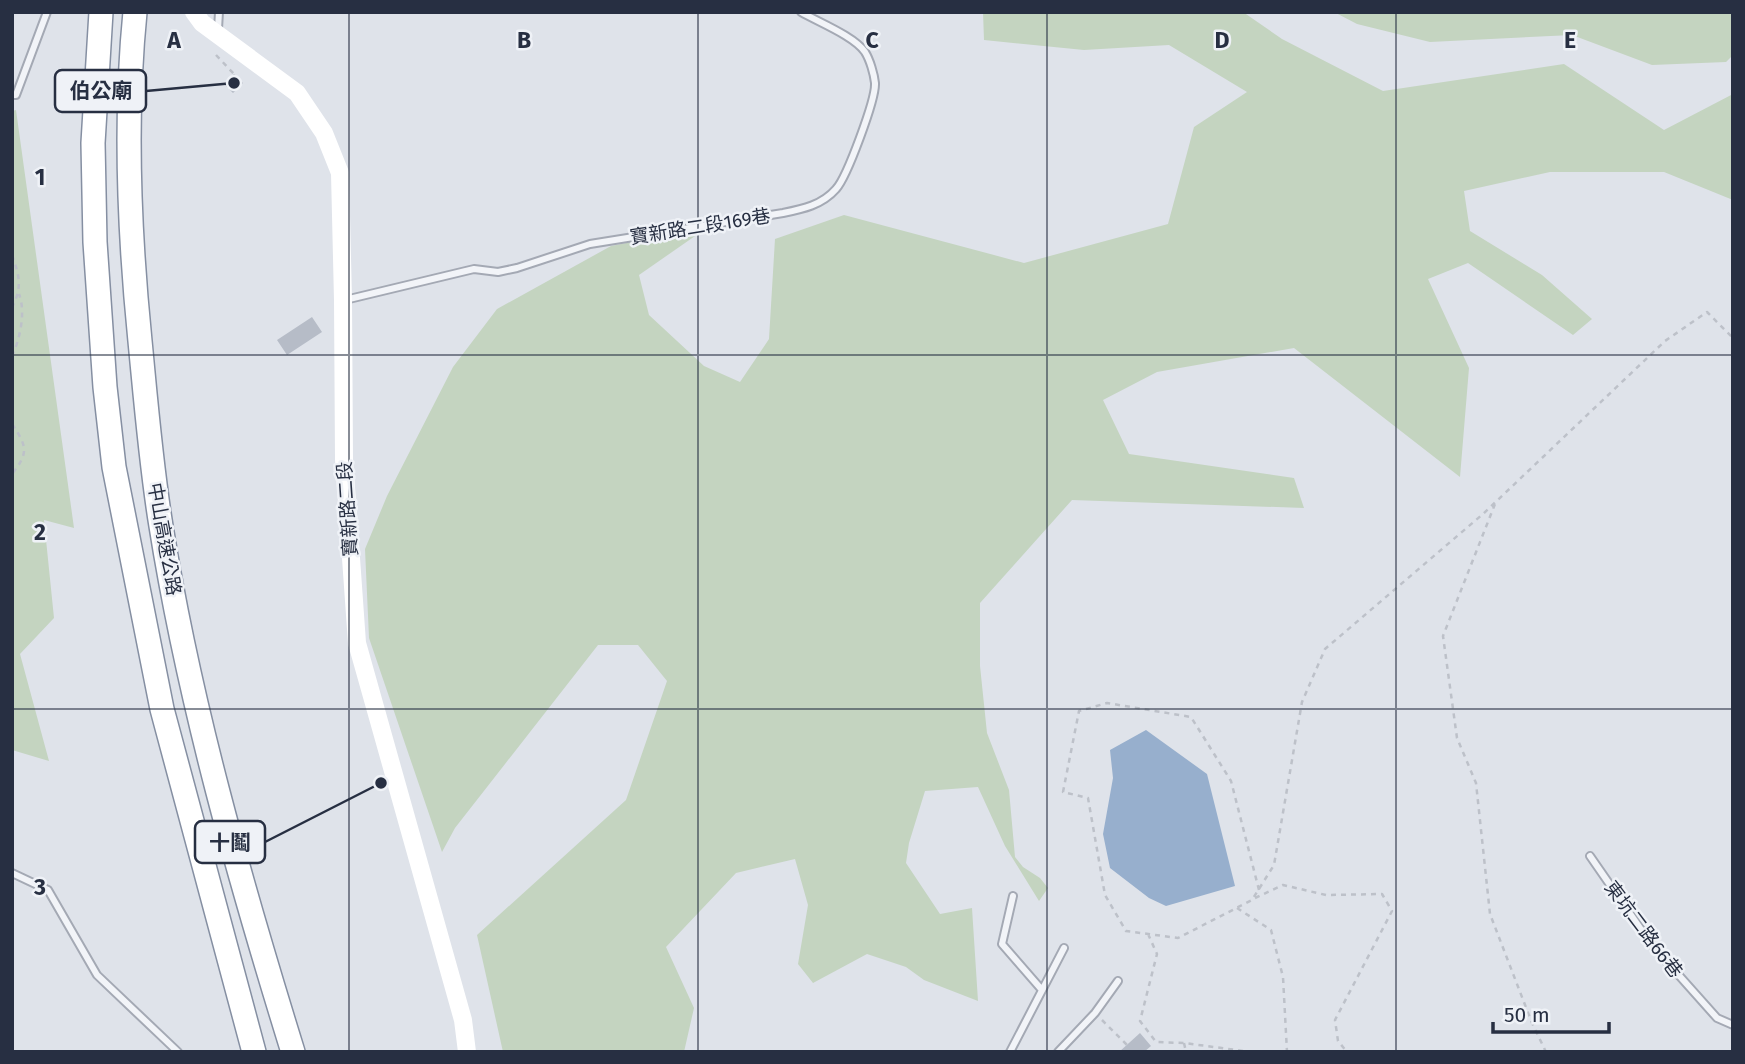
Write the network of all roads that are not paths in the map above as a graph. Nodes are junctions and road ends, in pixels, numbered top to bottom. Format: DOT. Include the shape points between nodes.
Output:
graph roads {
  1 [pos="47,12"];
  2 [pos="101,12"];
  3 [pos="135,12"];
  4 [pos="194,12"];
  5 [pos="219,12"];
  6 [pos="801,12"];
  7 [pos="218,35"];
  8 [pos="12,95"];
  9 [pos="344,300"];
  10 [pos="1590,856"];
  11 [pos="12,873"];
  12 [pos="1013,895"];
  13 [pos="1064,948"];
  14 [pos="1118,981"];
  15 [pos="1042,990"];
  16 [pos="1733,1025"];
  17 [pos="178,1052"];
  18 [pos="254,1052"];
  19 [pos="293,1052"];
  20 [pos="467,1052"];
  21 [pos="1010,1052"];
  22 [pos="1058,1052"];
  1 -- 8 [label="lane" via="16,95"];
  2 -- 18 [label="highway, 中山高速公路" via="94,192 114,467 162,709"];
  3 -- 19 [label="highway, 中山高速公路" via="128,163 131,250 161,526 188,669"];
  4 -- 7 [label="street, 寶新路二段"];
  5 -- 7 [label="lane"];
  6 -- 9 [label="lane, 寶新路二段169巷" via="864,50 875,83 843,180 826,199 783,213 590,244 517,268 498,272 474,269"];
  7 -- 9 [label="street, 寶新路二段" via="297,93 324,133 340,173"];
  9 -- 20 [label="street, 寶新路二段" via="344,459 357,643 463,1020"];
  10 -- 16 [label="lane, 東坑二路66巷" via="1651,944 1717,1018"];
  11 -- 17 [label="lane" via="48,890 97,975"];
  12 -- 15 [label="lane" via="1003,944"];
  13 -- 15 [label="lane"];
  14 -- 22 [label="lane"];
  15 -- 21 [label="lane"];
}
